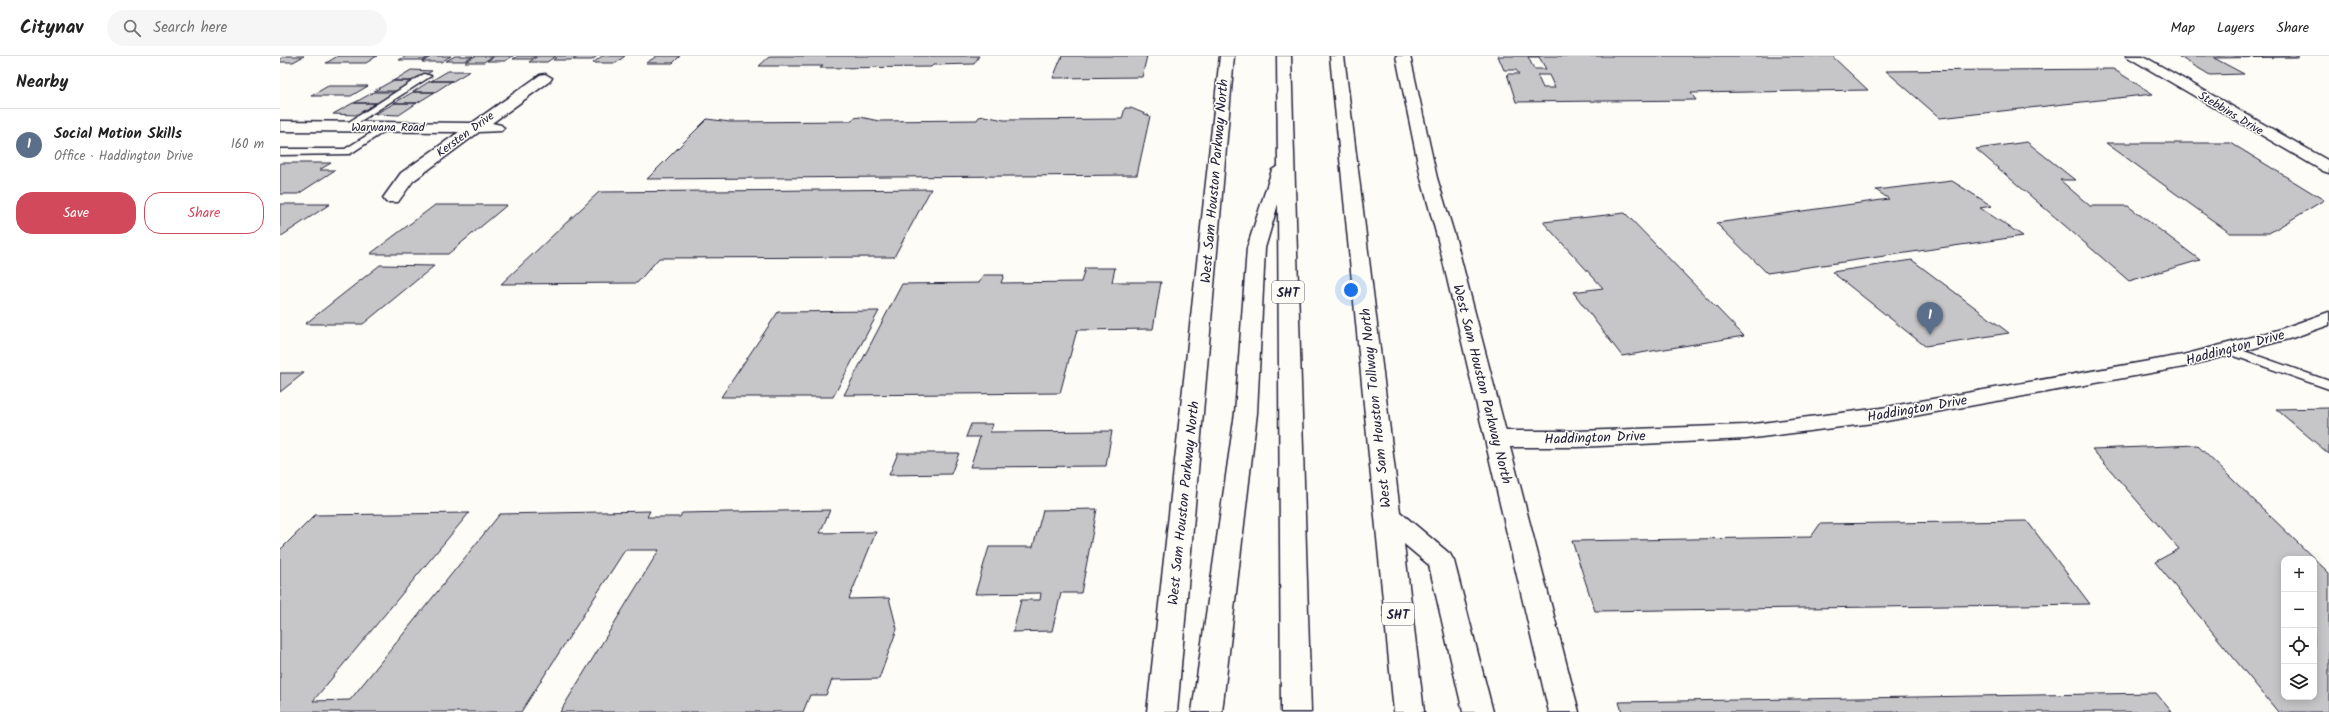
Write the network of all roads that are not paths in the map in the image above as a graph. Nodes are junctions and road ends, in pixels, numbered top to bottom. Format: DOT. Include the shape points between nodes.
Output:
graph roads {
  1 [pos="1227,56"];
  2 [pos="1284,56"];
  3 [pos="1337,56"];
  4 [pos="1403,56"];
  5 [pos="2133,56"];
  6 [pos="427,76"];
  7 [pos="545,78"];
  8 [pos="280,126"];
  9 [pos="345,127"];
  10 [pos="387,127"];
  11 [pos="473,127"];
  12 [pos="496,128"];
  13 [pos="280,152"];
  14 [pos="1286,152"];
  15 [pos="2329,168"];
  16 [pos="392,198"];
  17 [pos="2329,318"];
  18 [pos="2227,349"];
  19 [pos="2329,386"];
  20 [pos="1497,439"];
  21 [pos="1387,515"];
  22 [pos="1162,712"];
  23 [pos="1206,712"];
  24 [pos="1296,712"];
  25 [pos="1409,712"];
  26 [pos="1478,712"];
  27 [pos="1564,712"];
  1 -- 22 [label="main road, West Sam Houston Parkway North"];
  2 -- 14 [label="main road, SHT"];
  3 -- 21 [label="main road, West Sam Houston Tollway North / SHT"];
  4 -- 20 [label="main road, West Sam Houston Parkway North" via="1429,178"];
  5 -- 15 [label="main road, Stebbins Drive"];
  6 -- 9 [label="lane"];
  7 -- 11 [label="main road, Kersten Drive"];
  8 -- 9 [label="main road, Warwana Road"];
  9 -- 10 [label="main road, Warwana Road"];
  10 -- 11 [label="main road, Warwana Road"];
  10 -- 13 [label="lane" via="347,152"];
  11 -- 12 [label="main road, Warwana Road"];
  11 -- 16 [label="main road, Kersten Drive" via="407,177"];
  14 -- 23 [label="main road" via="1256,248 1246,413"];
  14 -- 24 [label="main road, SHT"];
  17 -- 18 [label="main road, Haddington Drive" via="2285,334"];
  18 -- 19 [label="lane"];
  18 -- 20 [label="main road, Haddington Drive" via="2184,361 1881,415 1746,432 1578,439"];
  20 -- 27 [label="main road, West Sam Houston Parkway North"];
  21 -- 25 [label="main road, West Sam Houston Tollway North / SHT"];
  21 -- 26 [label="main road" via="1441,561"];
}
